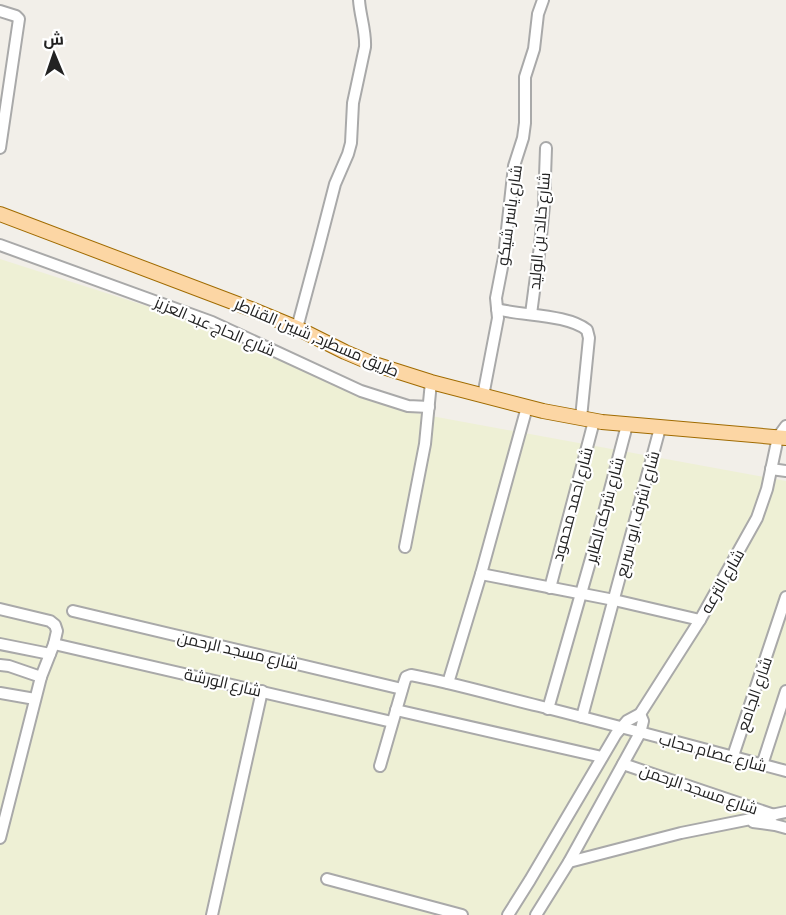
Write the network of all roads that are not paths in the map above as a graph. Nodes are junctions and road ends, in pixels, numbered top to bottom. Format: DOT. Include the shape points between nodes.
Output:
graph roads {
  1 [pos="359,0"];
  2 [pos="543,0"];
  3 [pos="0,11"];
  4 [pos="0,148"];
  5 [pos="546,148"];
  6 [pos="0,214"];
  7 [pos="0,245"];
  8 [pos="497,309"];
  9 [pos="531,314"];
  10 [pos="297,328"];
  11 [pos="431,385"];
  12 [pos="483,396"];
  13 [pos="429,404"];
  14 [pos="527,406"];
  15 [pos="587,420"];
  16 [pos="627,425"];
  17 [pos="660,428"];
  18 [pos="781,437"];
  19 [pos="772,465"];
  20 [pos="786,471"];
  21 [pos="405,547"];
  22 [pos="481,574"];
  23 [pos="550,588"];
  24 [pos="581,594"];
  25 [pos="786,597"];
  26 [pos="614,600"];
  27 [pos="0,609"];
  28 [pos="73,611"];
  29 [pos="700,620"];
  30 [pos="0,644"];
  31 [pos="52,649"];
  32 [pos="0,665"];
  33 [pos="40,677"];
  34 [pos="448,683"];
  35 [pos="402,689"];
  36 [pos="262,691"];
  37 [pos="786,691"];
  38 [pos="0,693"];
  39 [pos="35,699"];
  40 [pos="548,709"];
  41 [pos="396,710"];
  42 [pos="640,714"];
  43 [pos="582,717"];
  44 [pos="392,722"];
  45 [pos="622,727"];
  46 [pos="640,733"];
  47 [pos="733,756"];
  48 [pos="600,760"];
  49 [pos="762,765"];
  50 [pos="380,766"];
  51 [pos="621,768"];
  52 [pos="786,771"];
  53 [pos="786,812"];
  54 [pos="774,815"];
  55 [pos="743,821"];
  56 [pos="786,828"];
  57 [pos="0,838"];
  58 [pos="569,862"];
  59 [pos="327,879"];
  60 [pos="212,915"];
  61 [pos="462,915"];
  62 [pos="508,915"];
  63 [pos="536,915"];
  1 -- 10 [label="street" via="366,38 353,103 351,142 334,184"];
  2 -- 8 [label="street, شارع ياسر شيكو" via="525,77 524,131 514,166"];
  3 -- 4 [label="street" via="19,19"];
  5 -- 9 [label="street, شارع خالد بن الوليد" via="542,236"];
  6 -- 10 [label="main road, طريق مسطرد, شبين القناطر"];
  7 -- 13 [label="street, شارع الحاج عبد العزيز" via="212,322 361,391 408,406"];
  8 -- 9 [label="street"];
  8 -- 12 [label="street, شارع ياسر شيكو"];
  9 -- 15 [label="street, شارع احمد محمود" via="556,318 587,330"];
  10 -- 11 [label="main road, طريق مسطرد, شبين القناطر" via="345,352"];
  11 -- 12 [label="main road, طريق مسطرد, شبين القناطر"];
  11 -- 13 [label="street"];
  12 -- 14 [label="main road, طريق مسطرد, شبين القناطر"];
  13 -- 21 [label="street"];
  14 -- 15 [label="main road, طريق مسطرد, شبين القناطر"];
  14 -- 22 [label="street"];
  15 -- 16 [label="main road, طريق مسطرد, شبين القناطر"];
  15 -- 23 [label="street, شارع احمد محمود"];
  16 -- 17 [label="main road, طريق مسطرد, شبين القناطر"];
  16 -- 24 [label="street, شارع شركه الطاير"];
  17 -- 18 [label="main road, طريق مسطرد, شبين القناطر"];
  17 -- 26 [label="street, شارع اشرف ابو سريع"];
  18 -- 19 [label="street, شارع الترعه"];
  19 -- 20 [label="street"];
  19 -- 29 [label="street, شارع الترعه" via="757,518"];
  22 -- 23 [label="street"];
  22 -- 34 [label="street"];
  23 -- 24 [label="street"];
  24 -- 26 [label="street"];
  24 -- 40 [label="street, شارع شركه الطاير"];
  25 -- 47 [label="street, شارع الجامع"];
  26 -- 29 [label="street"];
  26 -- 43 [label="street, شارع اشرف ابو سريع"];
  27 -- 31 [label="street" via="50,621 57,632"];
  28 -- 35 [label="street, شارع مسجد الرحمن"];
  29 -- 42 [label="street, شارع الترعه"];
  30 -- 31 [label="street, شارع الورشة"];
  31 -- 33 [label="street"];
  31 -- 36 [label="street, شارع الورشة"];
  32 -- 33 [label="street"];
  33 -- 39 [label="street"];
  34 -- 35 [label="street, شارع عصام حجاب" via="411,675 406,677"];
  34 -- 40 [label="street, شارع عصام حجاب"];
  35 -- 41 [label="street"];
  36 -- 44 [label="street, شارع الورشة"];
  36 -- 60 [label="street"];
  37 -- 49 [label="street"];
  38 -- 39 [label="street"];
  39 -- 57 [label="street"];
  40 -- 43 [label="street, شارع عصام حجاب"];
  41 -- 44 [label="street"];
  41 -- 48 [label="street, شارع مسجد الرحمن"];
  42 -- 45 [label="street, شارع الترعه"];
  42 -- 46 [label="street"];
  43 -- 45 [label="street, شارع عصام حجاب"];
  44 -- 50 [label="street"];
  45 -- 46 [label="street, شارع عصام حجاب"];
  45 -- 48 [label="street, شارع الترعه"];
  46 -- 47 [label="street, شارع عصام حجاب"];
  46 -- 51 [label="street"];
  47 -- 49 [label="street, شارع عصام حجاب"];
  48 -- 51 [label="street, شارع مسجد الرحمن"];
  48 -- 62 [label="street, شارع الترعه"];
  49 -- 52 [label="street, شارع عصام حجاب"];
  51 -- 54 [label="street, شارع مسجد الرحمن"];
  51 -- 58 [label="street"];
  53 -- 54 [label="street"];
  54 -- 55 [label="street"];
  55 -- 56 [label="street"];
  55 -- 58 [label="street"];
  58 -- 63 [label="street"];
  59 -- 61 [label="street"];
}
